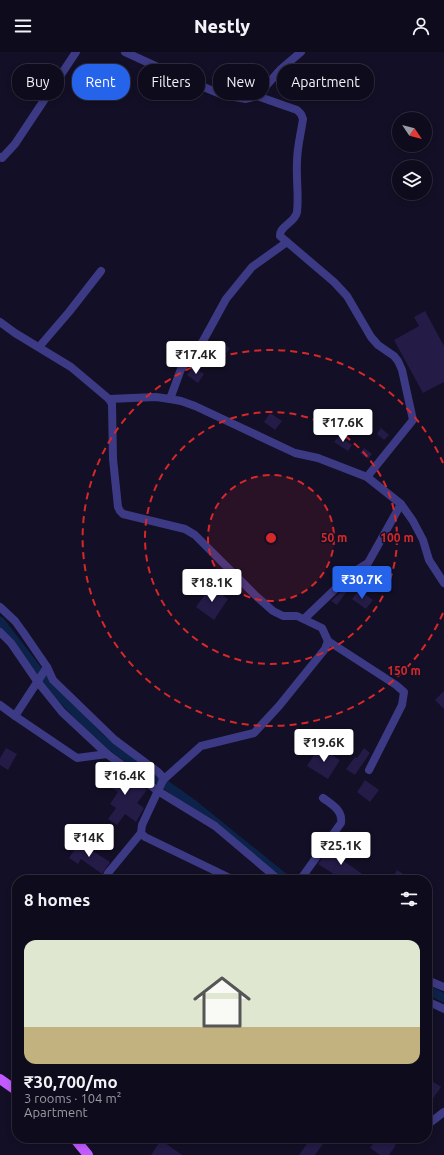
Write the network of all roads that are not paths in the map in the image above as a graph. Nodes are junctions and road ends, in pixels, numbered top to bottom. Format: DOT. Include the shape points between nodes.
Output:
graph roads {
  1 [pos="76,52"];
  2 [pos="125,52"];
  3 [pos="301,52"];
  4 [pos="269,82"];
  5 [pos="213,92"];
  6 [pos="268,100"];
  7 [pos="0,157"];
  8 [pos="287,242"];
  9 [pos="101,271"];
  10 [pos="0,322"];
  11 [pos="39,347"];
  12 [pos="109,399"];
  13 [pos="170,399"];
  14 [pos="367,477"];
  15 [pos="401,504"];
  16 [pos="444,583"];
  17 [pos="0,607"];
  18 [pos="304,619"];
  19 [pos="0,632"];
  20 [pos="328,641"];
  21 [pos="47,667"];
  22 [pos="37,682"];
  23 [pos="0,705"];
  24 [pos="15,716"];
  25 [pos="107,754"];
  26 [pos="369,770"];
  27 [pos="163,780"];
  28 [pos="158,791"];
  29 [pos="323,798"];
  30 [pos="141,833"];
  31 [pos="107,875"];
  32 [pos="224,875"];
  33 [pos="273,875"];
  34 [pos="304,875"];
  35 [pos="432,982"];
  36 [pos="444,987"];
  37 [pos="432,1003"];
  38 [pos="444,1009"];
  39 [pos="0,1079"];
  40 [pos="12,1087"];
  41 [pos="444,1112"];
  42 [pos="432,1121"];
  43 [pos="78,1143"];
  44 [pos="88,1155"];
  1 -- 7 [label="street" via="15,144 2,158"];
  2 -- 5 [label="street"];
  3 -- 4 [label="street"];
  6 -- 8 [label="street" via="296,110 302,114 303,119 297,161 297,211 292,221 280,233"];
  8 -- 13 [label="street" via="252,267 226,299 203,341 181,369"];
  8 -- 14 [label="street" via="347,296 371,337 394,356 402,370 413,420"];
  9 -- 11 [label="street"];
  10 -- 11 [label="street"];
  11 -- 12 [label="street" via="71,367"];
  12 -- 13 [label="street"];
  12 -- 18 [label="street" via="113,409 113,460 120,512 185,529 195,535 274,611 283,616"];
  13 -- 14 [label="street" via="181,400 195,406 295,453 318,458"];
  14 -- 15 [label="street"];
  15 -- 16 [label="street" via="413,521 423,540 429,560"];
  15 -- 18 [label="street" via="368,563 352,573"];
  17 -- 21 [label="street" via="15,621"];
  18 -- 20 [label="street" via="322,628"];
  19 -- 22 [label="street" via="11,643"];
  20 -- 26 [label="street" via="404,692 402,705"];
  20 -- 27 [label="street" via="325,649 254,733 202,746"];
  21 -- 22 [label="street"];
  21 -- 27 [label="street" via="53,680 75,702 115,740 158,772"];
  22 -- 24 [label="street"];
  22 -- 25 [label="street" via="62,712"];
  23 -- 24 [label="street"];
  24 -- 25 [label="street" via="77,758"];
  25 -- 28 [label="street"];
  27 -- 28 [label="street"];
  28 -- 30 [label="street" via="142,825"];
  28 -- 33 [label="street" via="215,826"];
  29 -- 34 [label="street" via="339,810 341,823"];
  30 -- 31 [label="street"];
  30 -- 32 [label="street"];
  35 -- 36 [label="street"];
  37 -- 38 [label="street"];
  39 -- 40 [label="main road"];
  41 -- 42 [label="street"];
  43 -- 44 [label="main road"];
}
